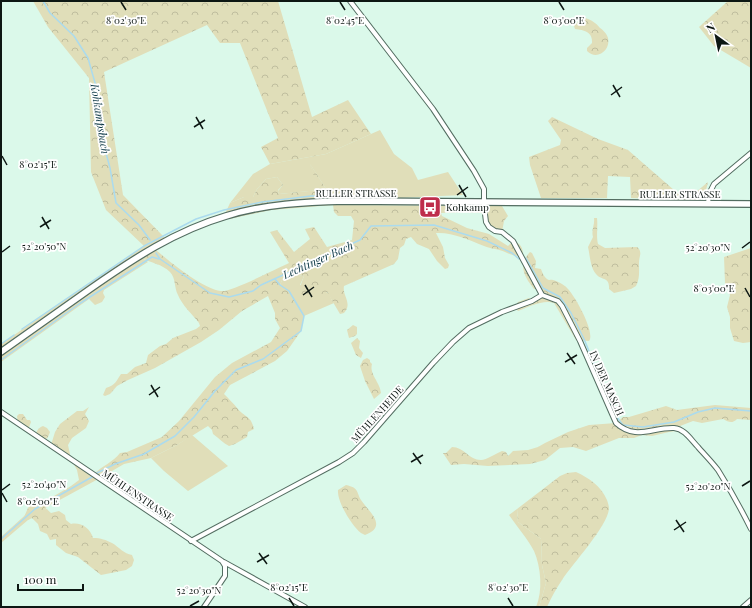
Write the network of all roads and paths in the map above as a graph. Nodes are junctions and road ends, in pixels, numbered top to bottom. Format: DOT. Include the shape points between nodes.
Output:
graph roads {
  1 [pos="350,1"];
  2 [pos="751,153"];
  3 [pos="484,202"];
  4 [pos="708,204"];
  5 [pos="751,204"];
  6 [pos="542,295"];
  7 [pos="1,352"];
  8 [pos="1,412"];
  9 [pos="751,528"];
  10 [pos="191,541"];
  11 [pos="222,561"];
  12 [pos="751,600"];
  13 [pos="204,607"];
  14 [pos="305,607"];
  15 [pos="743,607"];
  1 -- 3 [label="street" via="433,108 481,182"];
  2 -- 4 [label="street" via="714,184"];
  3 -- 4 [label="main road, RULLER STRASSE"];
  3 -- 6 [label="street" via="489,227 502,232 513,241"];
  3 -- 7 [label="main road, RULLER STRASSE" via="311,202 274,205 224,216 145,252"];
  4 -- 5 [label="main road, RULLER STRASSE"];
  6 -- 9 [label="street, IN DER MASCH" via="558,301 562,306 616,423 626,430 641,433 675,428 681,430 717,469"];
  6 -- 10 [label="street, MÜHLENHEIDE" via="469,328 448,347 352,453"];
  8 -- 10 [label="street, MÜHLENSTRASSE"];
  10 -- 11 [label="street, MÜHLENSTRASSE"];
  11 -- 13 [label="street" via="225,576"];
  11 -- 14 [label="street, MÜHLENSTRASSE"];
  12 -- 15 [label="street"];
}
